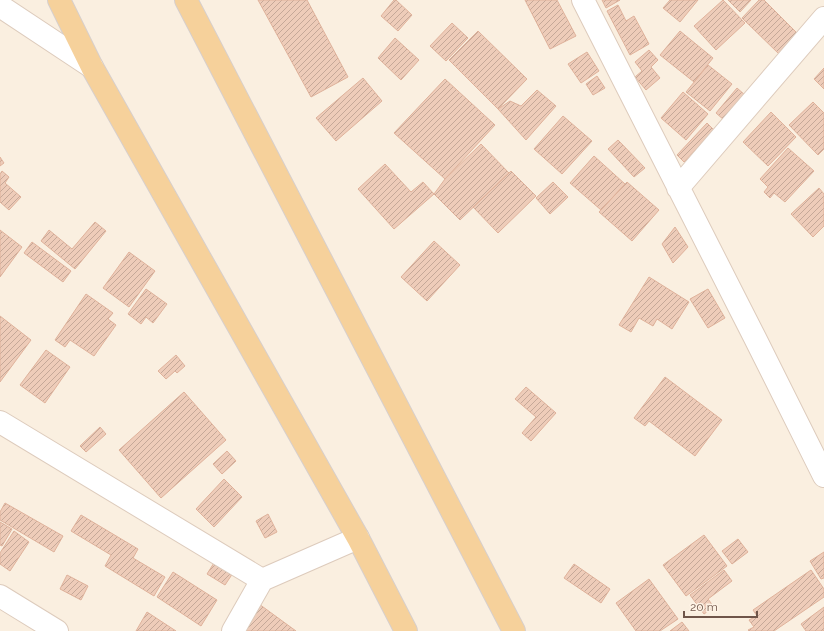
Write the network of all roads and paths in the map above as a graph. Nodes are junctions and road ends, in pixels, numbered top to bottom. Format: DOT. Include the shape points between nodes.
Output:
graph roads {
  1 [pos="59,0"];
  2 [pos="186,0"];
  3 [pos="583,0"];
  4 [pos="0,6"];
  5 [pos="824,18"];
  6 [pos="92,67"];
  7 [pos="678,188"];
  8 [pos="0,422"];
  9 [pos="824,474"];
  10 [pos="358,538"];
  11 [pos="262,580"];
  12 [pos="0,596"];
  13 [pos="57,631"];
  14 [pos="233,631"];
  15 [pos="406,631"];
  16 [pos="514,631"];
  1 -- 6 [label="main road"];
  2 -- 16 [label="main road"];
  3 -- 7 [label="street"];
  4 -- 6 [label="street"];
  5 -- 7 [label="street"];
  6 -- 10 [label="main road"];
  7 -- 9 [label="street"];
  8 -- 11 [label="street"];
  10 -- 11 [label="street"];
  10 -- 15 [label="main road"];
  11 -- 14 [label="street"];
  12 -- 13 [label="street"];
}
